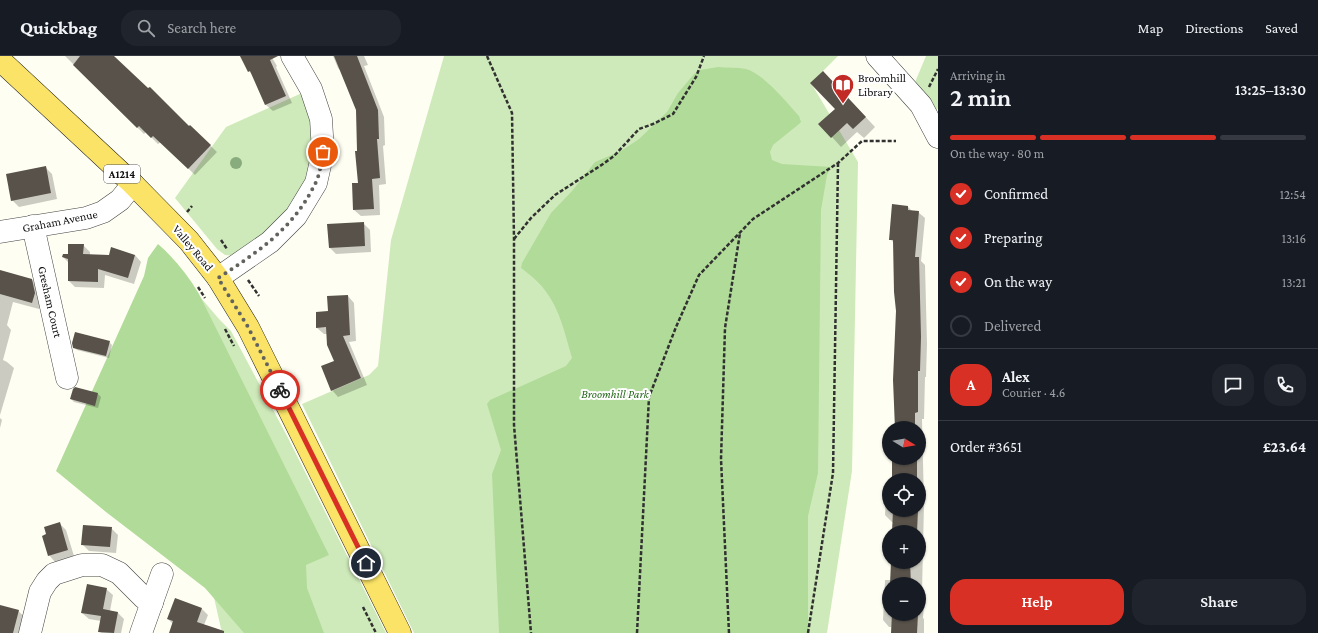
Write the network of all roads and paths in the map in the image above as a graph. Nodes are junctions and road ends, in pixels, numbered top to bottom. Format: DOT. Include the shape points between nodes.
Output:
graph roads {
  1 [pos="292,56"];
  2 [pos="487,56"];
  3 [pos="704,56"];
  4 [pos="877,56"];
  5 [pos="0,60"];
  6 [pos="938,138"];
  7 [pos="896,141"];
  8 [pos="838,163"];
  9 [pos="133,184"];
  10 [pos="33,226"];
  11 [pos="0,232"];
  12 [pos="740,232"];
  13 [pos="514,239"];
  14 [pos="218,278"];
  15 [pos="198,286"];
  16 [pos="206,299"];
  17 [pos="223,326"];
  18 [pos="237,352"];
  19 [pos="67,378"];
  20 [pos="162,574"];
  21 [pos="152,603"];
  22 [pos="363,606"];
  23 [pos="30,633"];
  24 [pos="141,633"];
  25 [pos="376,633"];
  26 [pos="400,633"];
  27 [pos="531,633"];
  28 [pos="637,633"];
  29 [pos="729,633"];
  30 [pos="808,633"];
  1 -- 14 [label="street" via="311,89 321,118 323,152 316,183 296,216 275,237"];
  2 -- 13 [label="path" via="512,113"];
  3 -- 13 [label="path" via="696,77 672,114 639,129 614,156 555,194"];
  4 -- 6 [label="street" via="921,105"];
  5 -- 9 [label="main road, Valley Road / A1214"];
  7 -- 8 [label="path" via="862,141"];
  8 -- 12 [label="path" via="753,219"];
  8 -- 30 [label="path" via="832,472"];
  9 -- 10 [label="street, Graham Avenue" via="120,200 103,212 86,218"];
  9 -- 14 [label="main road, Valley Road / A1214" via="189,241"];
  10 -- 11 [label="street, Graham Avenue"];
  10 -- 19 [label="street, Gresham Court"];
  12 -- 28 [label="path" via="699,275 649,396"];
  12 -- 29 [label="path" via="725,328 721,459"];
  13 -- 27 [label="path" via="514,425"];
  14 -- 26 [label="main road, Valley Road / A1214" via="248,327"];
  15 -- 16 [label="path"];
  17 -- 18 [label="path"];
  20 -- 21 [label="street"];
  21 -- 23 [label="street" via="119,573 102,566 82,565 54,574 47,580 40,592"];
  21 -- 24 [label="street"];
  22 -- 25 [label="path"];
}
